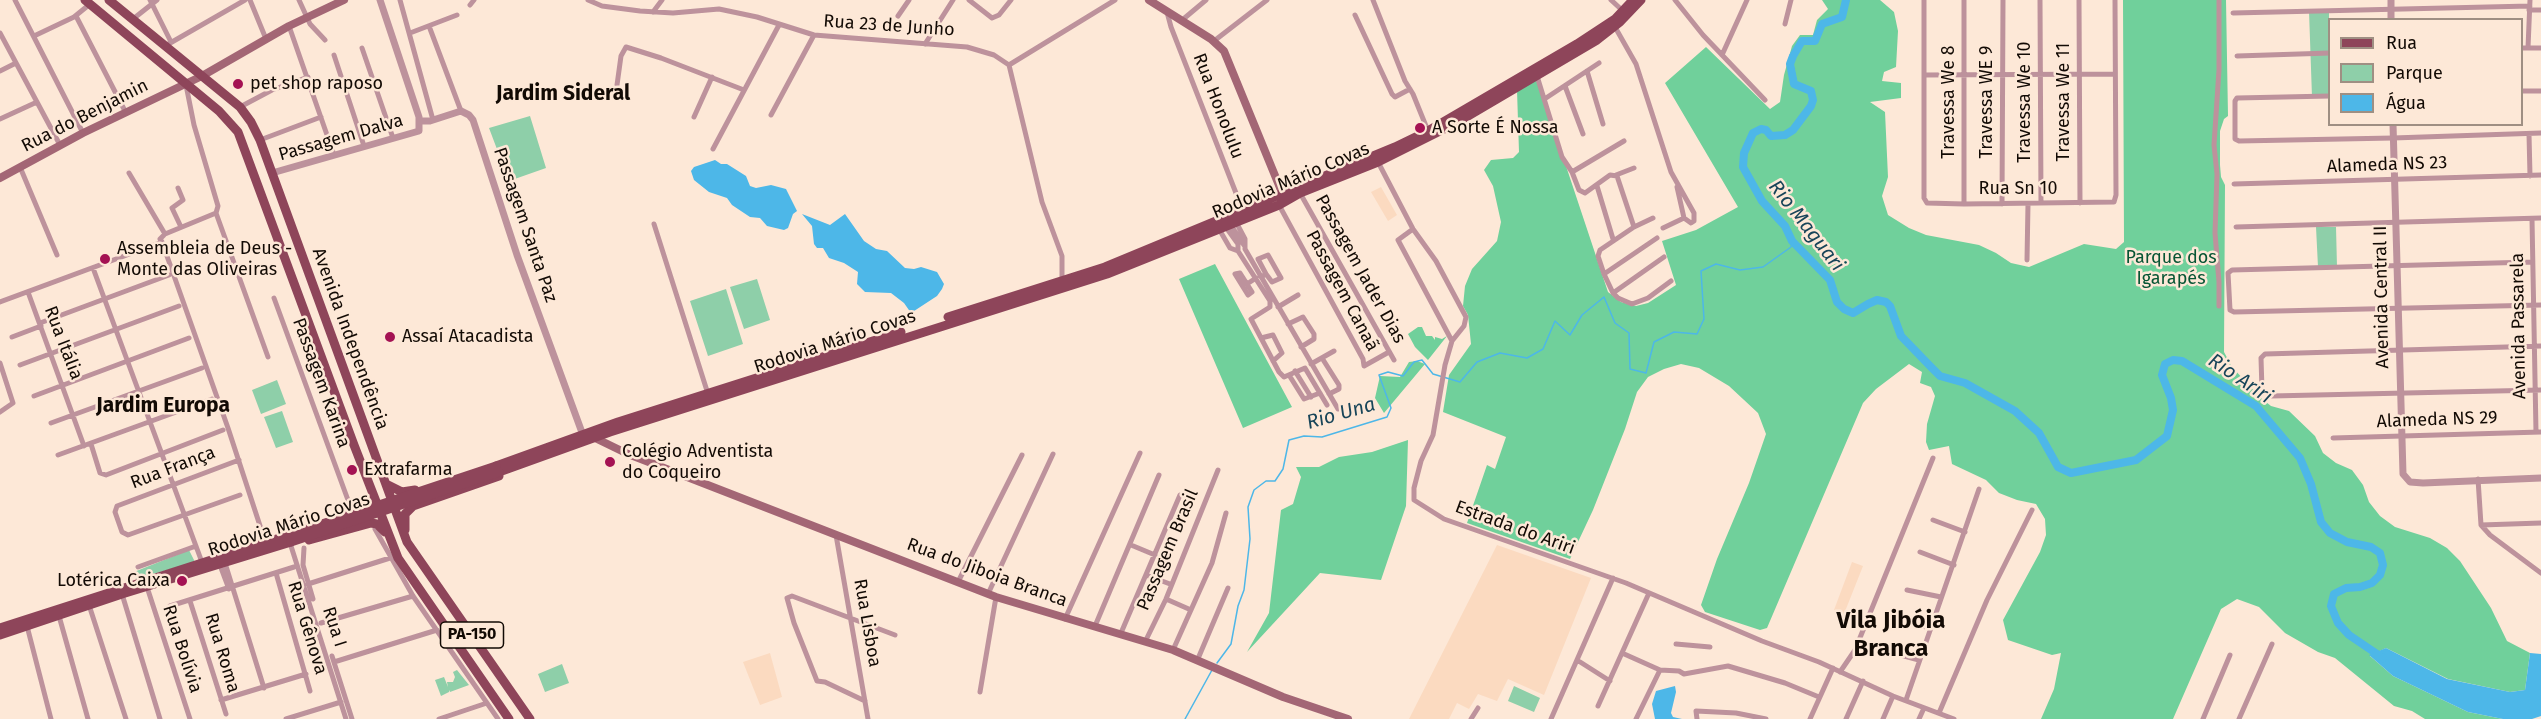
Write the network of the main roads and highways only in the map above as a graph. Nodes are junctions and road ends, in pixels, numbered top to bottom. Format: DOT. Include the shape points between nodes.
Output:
graph roads {
  1 [pos="109,0"];
  2 [pos="343,0"];
  3 [pos="1149,0"];
  4 [pos="1633,0"];
  5 [pos="1641,0"];
  6 [pos="87,2"];
  7 [pos="190,66"];
  8 [pos="206,79"];
  9 [pos="182,81"];
  10 [pos="1515,85"];
  11 [pos="198,94"];
  12 [pos="0,178"];
  13 [pos="1282,200"];
  14 [pos="1059,286"];
  15 [pos="359,413"];
  16 [pos="345,420"];
  17 [pos="608,429"];
  18 [pos="368,435"];
  19 [pos="588,436"];
  20 [pos="352,439"];
  21 [pos="616,449"];
  22 [pos="532,457"];
  23 [pos="385,484"];
  24 [pos="372,493"];
  25 [pos="291,541"];
  26 [pos="407,542"];
  27 [pos="266,543"];
  28 [pos="393,546"];
  29 [pos="413,552"];
  30 [pos="394,558"];
  31 [pos="203,566"];
  32 [pos="425,568"];
  33 [pos="410,577"];
  34 [pos="0,628"];
  35 [pos="0,635"];
  36 [pos="1337,717"];
  37 [pos="509,719"];
  38 [pos="530,719"];
  39 [pos="1348,719"];
  1 -- 7 [label="main road, Avenida Independência" via="168,44"];
  2 -- 8 [label="main road, Rua do Benjamin" via="266,39"];
  3 -- 13 [label="main road" via="1224,51"];
  4 -- 10 [label="main road, Rodovia Mário Covas" via="1604,27"];
  5 -- 10 [label="main road, Rodovia Mário Covas" via="1615,27 1537,76"];
  6 -- 9 [label="main road, Avenida Independência"];
  7 -- 8 [label="main road, Avenida Independência"];
  7 -- 9 [label="main road"];
  8 -- 9 [label="main road, Rua do Benjamin"];
  8 -- 11 [label="main road" via="198,82"];
  8 -- 15 [label="main road, Avenida Independência" via="240,107 260,140"];
  9 -- 11 [label="main road, Avenida Independência"];
  9 -- 12 [label="main road, Rua do Benjamin"];
  10 -- 13 [label="main road, Rodovia Mário Covas"];
  10 -- 13 [label="main road, Rodovia Mário Covas" via="1456,123 1378,162"];
  11 -- 16 [label="main road, Avenida Independência" via="233,125 242,141"];
  13 -- 14 [label="main road, Rodovia Mário Covas" via="1243,211"];
  13 -- 14 [label="main road, Rodovia Mário Covas" via="1113,272"];
  14 -- 17 [label="main road, Rodovia Mário Covas"];
  14 -- 17 [label="main road, Rodovia Mário Covas" via="708,394"];
  15 -- 16 [label="main road" via="353,421"];
  15 -- 18 [label="main road, Avenida Independência"];
  16 -- 20 [label="main road, Avenida Independência"];
  17 -- 19 [label="main road, Rodovia Mário Covas"];
  17 -- 21 [label="main road"];
  18 -- 20 [label="main road" via="358,433"];
  18 -- 23 [label="main road, Avenida Independência"];
  19 -- 21 [label="main road, Rua do Jiboia Branca"];
  19 -- 22 [label="main road, Rodovia Mário Covas"];
  20 -- 24 [label="main road, Avenida Independência"];
  21 -- 36 [label="main road, Rua do Jiboia Branca" via="992,595 1173,650"];
  22 -- 23 [label="main road" via="407,492"];
  22 -- 25 [label="main road, Rodovia Mário Covas, bridge"];
  22 -- 26 [label="main road" via="486,482 413,506 405,514"];
  23 -- 26 [label="main road, Avenida Independência / PA-150"];
  24 -- 27 [label="main road" via="370,503 278,535"];
  24 -- 28 [label="main road, Avenida Independência / PA-150"];
  25 -- 27 [label="main road, Rodovia Mário Covas"];
  25 -- 28 [label="main road" via="373,523 382,527"];
  26 -- 29 [label="main road, Avenida Independência / PA-150"];
  27 -- 31 [label="main road, Rodovia Mário Covas"];
  27 -- 31 [label="main road, Rodovia Mário Covas" via="223,564"];
  28 -- 30 [label="main road, Avenida Independência / PA-150"];
  29 -- 30 [label="main road" via="408,559"];
  29 -- 32 [label="main road, Avenida Independência / PA-150"];
  30 -- 33 [label="main road, Avenida Independência / PA-150"];
  31 -- 34 [label="main road, Rodovia Mário Covas"];
  31 -- 35 [label="main road, Rodovia Mário Covas"];
  32 -- 33 [label="main road" via="417,569"];
  32 -- 38 [label="main road, Avenida Independência / PA-150"];
  33 -- 37 [label="main road, Avenida Independência / PA-150"];
  36 -- 39 [label="main road, Rua do Jiboia Branca"];
}
